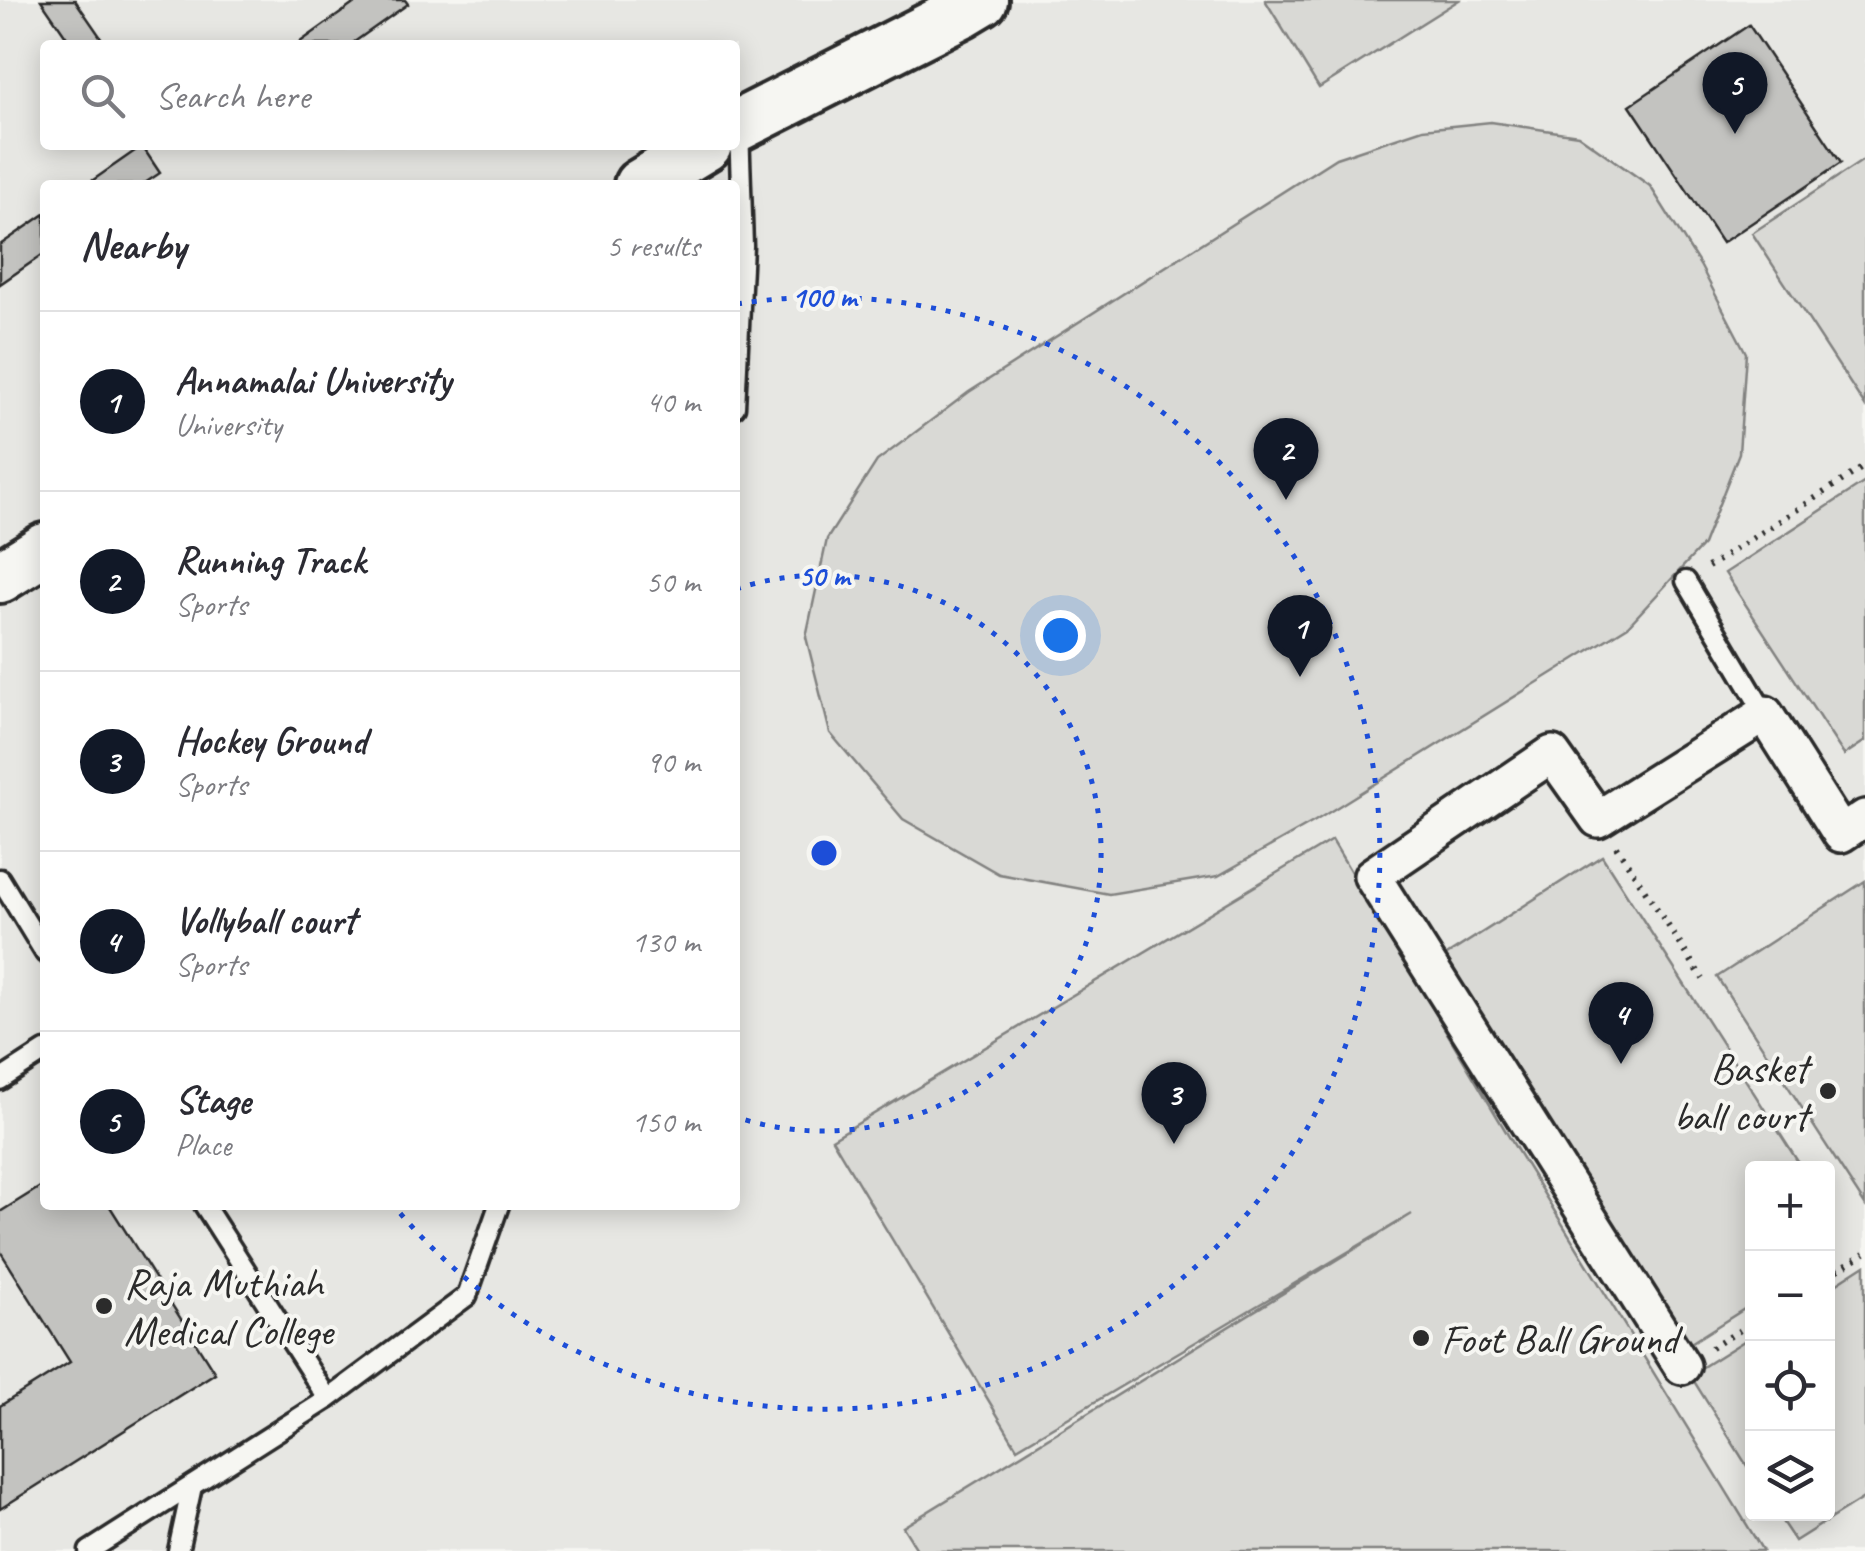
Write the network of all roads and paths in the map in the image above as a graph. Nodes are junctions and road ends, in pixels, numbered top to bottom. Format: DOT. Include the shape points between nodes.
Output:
graph roads {
  1 [pos="982,0"];
  2 [pos="740,125"];
  3 [pos="697,150"];
  4 [pos="729,150"];
  5 [pos="648,180"];
  6 [pos="733,180"];
  7 [pos="740,226"];
  8 [pos="740,307"];
  9 [pos="1864,466"];
  10 [pos="40,552"];
  11 [pos="0,577"];
  12 [pos="1686,581"];
  13 [pos="1765,714"];
  14 [pos="1865,818"];
  15 [pos="1598,819"];
  16 [pos="0,880"];
  17 [pos="40,945"];
  18 [pos="1703,979"];
  19 [pos="40,1055"];
  20 [pos="0,1080"];
  21 [pos="207,1210"];
  22 [pos="497,1210"];
  23 [pos="1865,1253"];
  24 [pos="1835,1272"];
  25 [pos="1745,1326"];
  26 [pos="1682,1366"];
  27 [pos="328,1399"];
  28 [pos="192,1486"];
  29 [pos="89,1551"];
  30 [pos="178,1551"];
  1 -- 2 [label="street"];
  3 -- 5 [label="street"];
  4 -- 6 [label="lane"];
  7 -- 8 [label="lane"];
  9 -- 12 [label="path"];
  10 -- 11 [label="street"];
  12 -- 13 [label="lane"];
  13 -- 14 [label="street" via="1841,834"];
  13 -- 15 [label="street"];
  15 -- 18 [label="path"];
  15 -- 26 [label="street" via="1552,754 1372,876"];
  16 -- 17 [label="lane"];
  19 -- 20 [label="lane"];
  21 -- 27 [label="lane"];
  22 -- 27 [label="lane" via="467,1296"];
  23 -- 24 [label="path"];
  25 -- 26 [label="path"];
  27 -- 28 [label="lane"];
  28 -- 29 [label="lane"];
  28 -- 30 [label="lane"];
}
